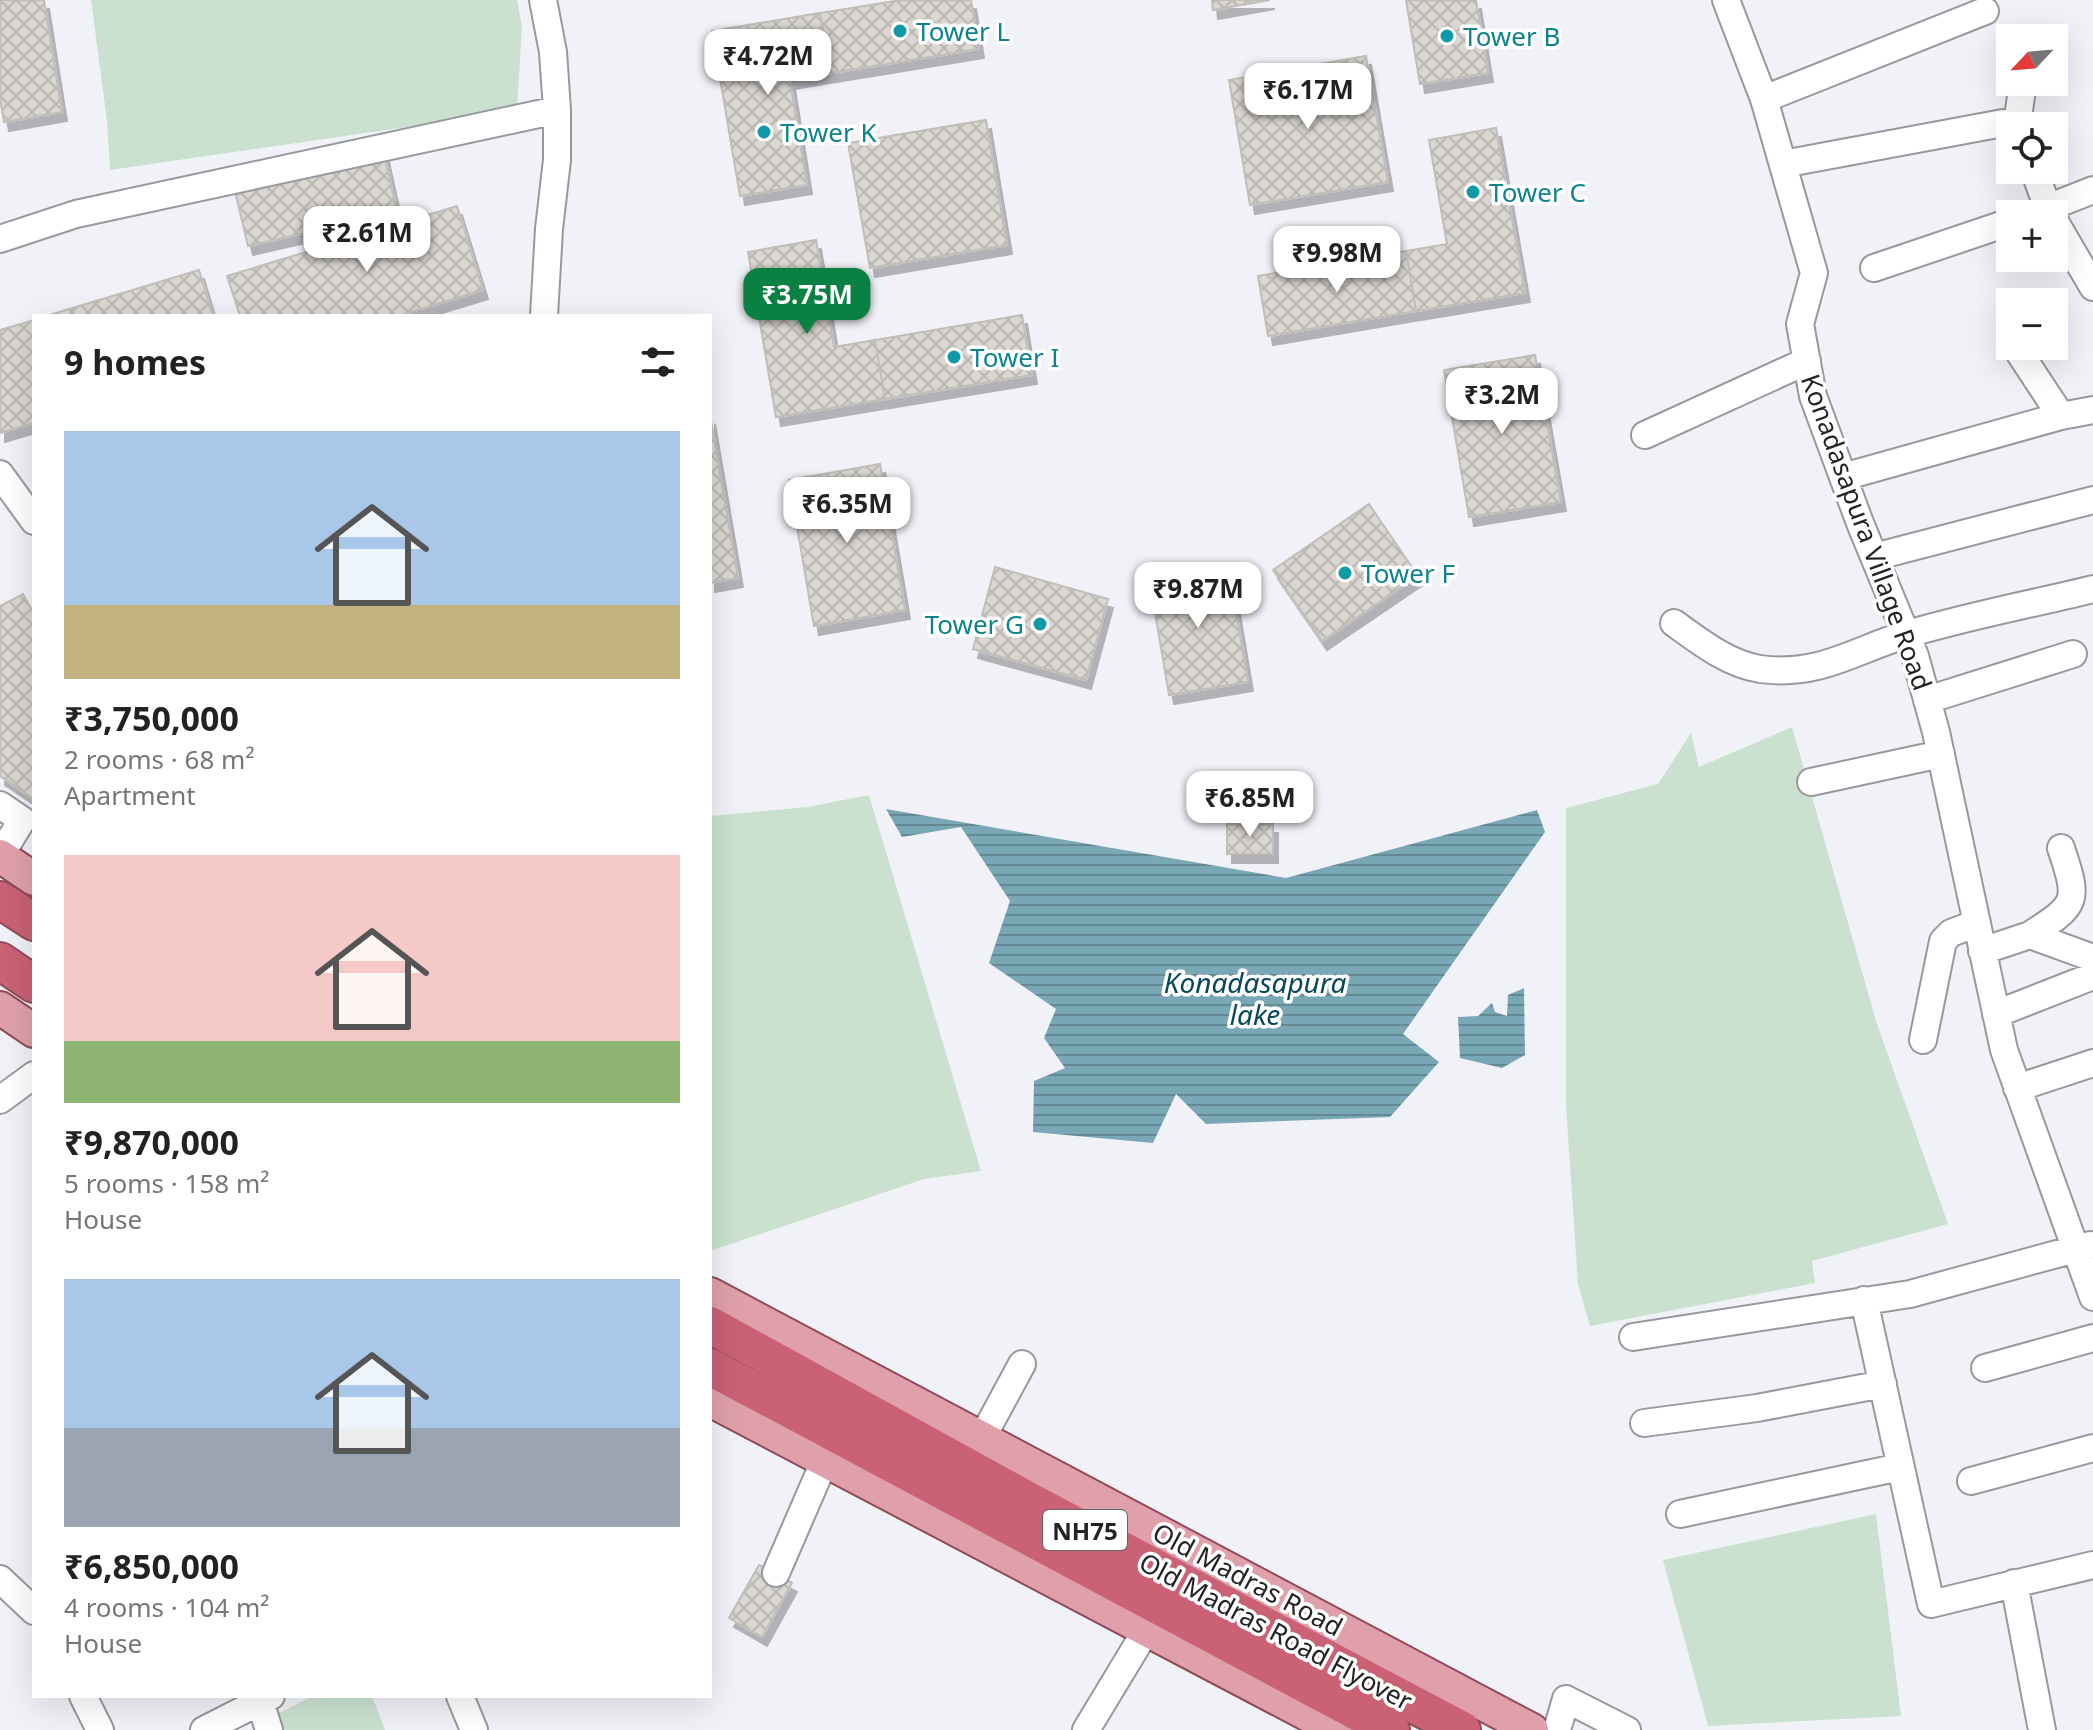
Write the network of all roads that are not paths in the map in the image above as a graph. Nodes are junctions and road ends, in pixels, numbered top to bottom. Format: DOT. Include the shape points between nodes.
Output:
graph roads {
  1 [pos="543,0"];
  2 [pos="1726,0"];
  3 [pos="1985,11"];
  4 [pos="1764,99"];
  5 [pos="557,110"];
  6 [pos="1996,124"];
  7 [pos="1783,164"];
  8 [pos="2093,190"];
  9 [pos="2068,203"];
  10 [pos="1996,227"];
  11 [pos="0,239"];
  12 [pos="2068,248"];
  13 [pos="1874,268"];
  14 [pos="2093,287"];
  15 [pos="544,314"];
  16 [pos="2024,360"];
  17 [pos="1807,361"];
  18 [pos="2093,410"];
  19 [pos="2061,416"];
  20 [pos="1645,435"];
  21 [pos="0,474"];
  22 [pos="1843,477"];
  23 [pos="2093,500"];
  24 [pos="32,518"];
  25 [pos="1874,557"];
  26 [pos="2093,589"];
  27 [pos="1674,623"];
  28 [pos="1906,635"];
  29 [pos="2073,654"];
  30 [pos="1927,700"];
  31 [pos="1941,754"];
  32 [pos="1811,782"];
  33 [pos="0,805"];
  34 [pos="28,824"];
  35 [pos="2061,848"];
  36 [pos="0,856"];
  37 [pos="32,878"];
  38 [pos="0,900"];
  39 [pos="32,921"];
  40 [pos="1977,923"];
  41 [pos="2030,935"];
  42 [pos="1982,951"];
  43 [pos="2093,958"];
  44 [pos="0,961"];
  45 [pos="2093,976"];
  46 [pos="32,983"];
  47 [pos="0,1008"];
  48 [pos="1996,1014"];
  49 [pos="32,1030"];
  50 [pos="1923,1040"];
  51 [pos="2093,1063"];
  52 [pos="32,1076"];
  53 [pos="2017,1088"];
  54 [pos="0,1100"];
  55 [pos="2084,1246"];
  56 [pos="712,1295"];
  57 [pos="2093,1297"];
  58 [pos="1864,1300"];
  59 [pos="712,1326"];
  60 [pos="1633,1337"];
  61 [pos="2093,1338"];
  62 [pos="1022,1364"];
  63 [pos="712,1368"];
  64 [pos="1985,1368"];
  65 [pos="1883,1384"];
  66 [pos="712,1401"];
  67 [pos="1644,1423"];
  68 [pos="982,1438"];
  69 [pos="2093,1448"];
  70 [pos="825,1460"];
  71 [pos="1900,1467"];
  72 [pos="1971,1481"];
  73 [pos="1680,1514"];
  74 [pos="2093,1565"];
  75 [pos="776,1573"];
  76 [pos="0,1579"];
  77 [pos="2014,1583"];
  78 [pos="32,1609"];
  79 [pos="1147,1629"];
  80 [pos="84,1698"];
  81 [pos="461,1698"];
  82 [pos="266,1699"];
  83 [pos="100,1730"];
  84 [pos="204,1730"];
  85 [pos="269,1730"];
  86 [pos="474,1730"];
  87 [pos="1086,1730"];
  88 [pos="1337,1730"];
  89 [pos="1391,1730"];
  90 [pos="1462,1730"];
  91 [pos="1532,1730"];
  92 [pos="1557,1730"];
  93 [pos="1627,1730"];
  94 [pos="2042,1730"];
  1 -- 5 [label="street"];
  2 -- 4 [label="street, Konadasapura Village Road"];
  3 -- 4 [label="street"];
  4 -- 7 [label="street, Konadasapura Village Road"];
  5 -- 11 [label="street" via="76,214"];
  5 -- 15 [label="street"];
  6 -- 7 [label="street"];
  7 -- 17 [label="street, Konadasapura Village Road" via="1814,273 1800,324"];
  8 -- 9 [label="street"];
  10 -- 13 [label="street"];
  12 -- 14 [label="street"];
  16 -- 19 [label="street"];
  17 -- 20 [label="street"];
  17 -- 22 [label="street, Konadasapura Village Road" via="1813,396"];
  18 -- 19 [label="street"];
  19 -- 22 [label="street"];
  21 -- 24 [label="street"];
  22 -- 25 [label="street, Konadasapura Village Road"];
  23 -- 25 [label="street"];
  25 -- 28 [label="street, Konadasapura Village Road"];
  26 -- 28 [label="street"];
  27 -- 28 [label="street" via="1738,662 1773,670 1816,668"];
  28 -- 30 [label="street, Konadasapura Village Road"];
  29 -- 30 [label="street"];
  30 -- 31 [label="street, Konadasapura Village Road"];
  31 -- 32 [label="street"];
  31 -- 40 [label="street, Konadasapura Village Road"];
  33 -- 34 [label="street"];
  34 -- 36 [label="street"];
  35 -- 41 [label="street" via="2072,899 2058,917"];
  36 -- 37 [label="main road"];
  38 -- 39 [label="highway"];
  40 -- 42 [label="street, Konadasapura Village Road"];
  40 -- 50 [label="street" via="1943,941"];
  41 -- 42 [label="street"];
  41 -- 43 [label="street"];
  42 -- 48 [label="street, Konadasapura Village Road"];
  44 -- 46 [label="highway"];
  45 -- 48 [label="street"];
  47 -- 49 [label="main road"];
  48 -- 53 [label="street, Konadasapura Village Road"];
  51 -- 53 [label="street"];
  52 -- 54 [label="street"];
  53 -- 55 [label="street, Konadasapura Village Road"];
  55 -- 57 [label="street, Konadasapura Village Road"];
  55 -- 58 [label="street" via="1910,1294"];
  56 -- 68 [label="main road, Old Madras Road"];
  58 -- 60 [label="street"];
  58 -- 65 [label="street"];
  59 -- 90 [label="highway, Old Madras Road Flyover / NH75"];
  61 -- 64 [label="street"];
  62 -- 68 [label="street"];
  63 -- 89 [label="highway, Old Madras Road Flyover / NH75"];
  65 -- 67 [label="street"];
  65 -- 71 [label="street"];
  66 -- 70 [label="main road"];
  68 -- 91 [label="main road, Old Madras Road"];
  69 -- 72 [label="street"];
  70 -- 75 [label="street"];
  70 -- 79 [label="main road"];
  71 -- 73 [label="street"];
  71 -- 77 [label="street" via="1931,1604"];
  74 -- 77 [label="street"];
  76 -- 78 [label="street"];
  77 -- 94 [label="street"];
  79 -- 87 [label="street"];
  79 -- 88 [label="main road"];
  80 -- 83 [label="street"];
  81 -- 86 [label="street"];
  82 -- 84 [label="street"];
  82 -- 85 [label="street"];
  92 -- 93 [label="street" via="1566,1699"];
}
